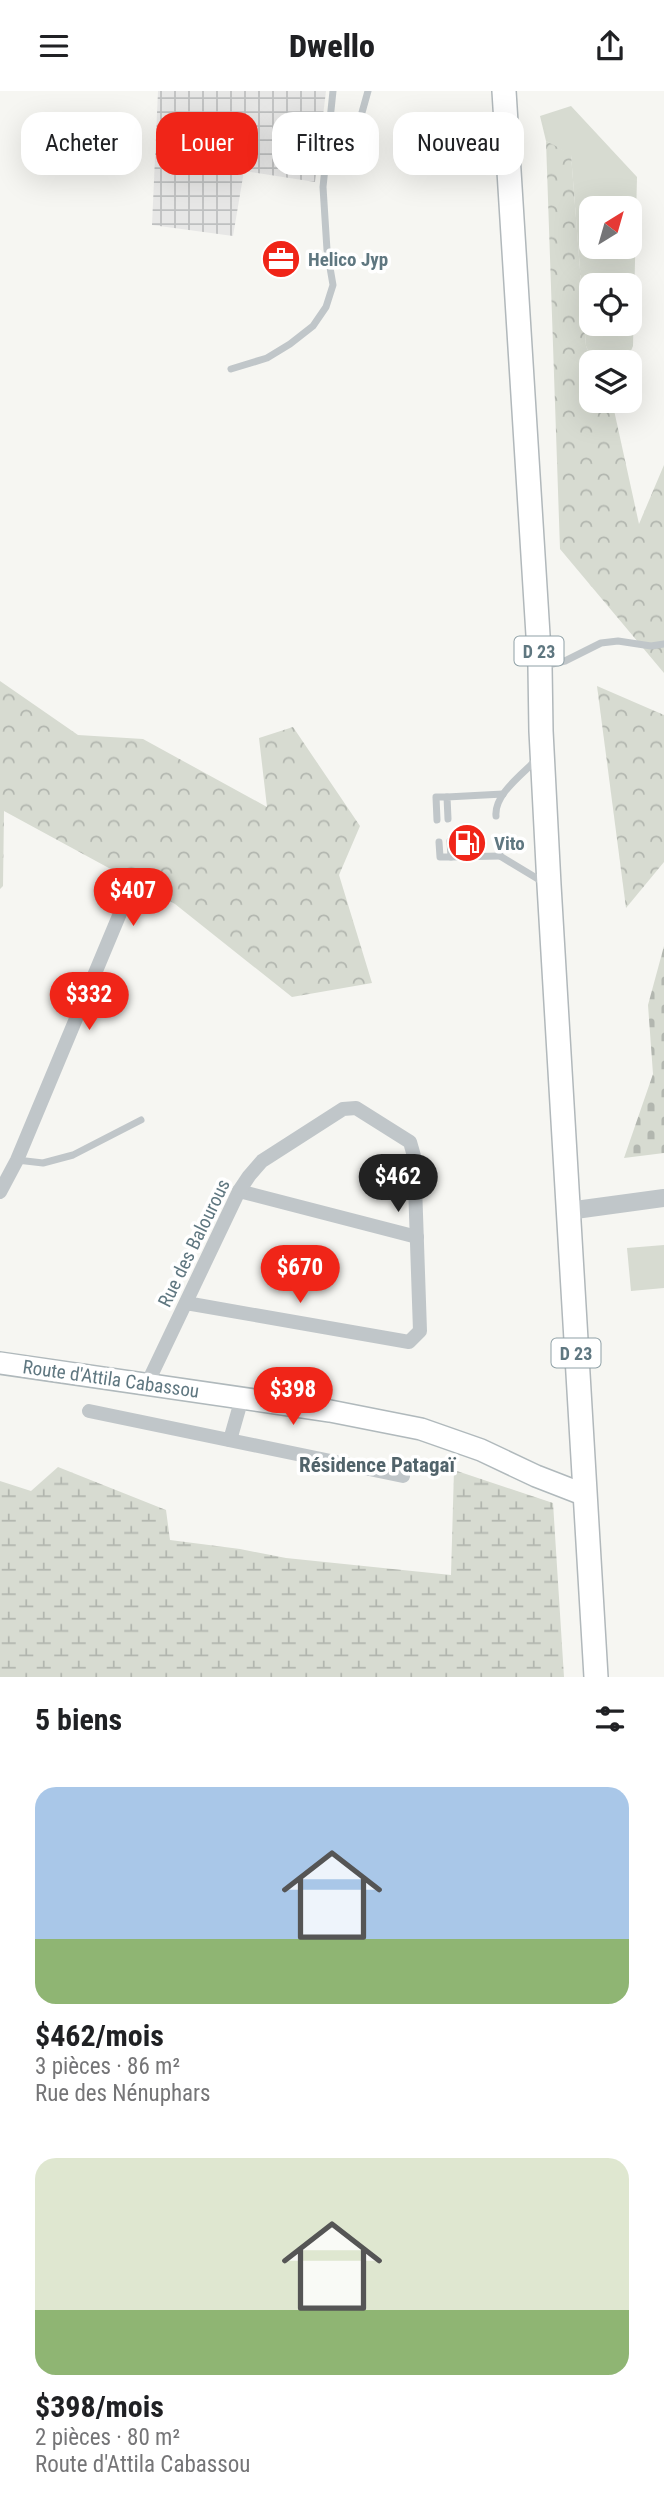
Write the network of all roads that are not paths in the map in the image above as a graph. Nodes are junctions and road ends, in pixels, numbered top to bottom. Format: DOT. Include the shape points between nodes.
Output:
graph roads {
  1 [pos="333,91"];
  2 [pos="368,91"];
  3 [pos="505,91"];
  4 [pos="362,112"];
  5 [pos="231,369"];
  6 [pos="664,644"];
  7 [pos="540,667"];
  8 [pos="542,754"];
  9 [pos="503,794"];
  10 [pos="447,797"];
  11 [pos="496,816"];
  12 [pos="448,819"];
  13 [pos="437,820"];
  14 [pos="498,838"];
  15 [pos="450,841"];
  16 [pos="439,842"];
  17 [pos="500,856"];
  18 [pos="451,857"];
  19 [pos="549,885"];
  20 [pos="126,899"];
  21 [pos="141,1119"];
  22 [pos="17,1160"];
  23 [pos="239,1191"];
  24 [pos="0,1192"];
  25 [pos="664,1198"];
  26 [pos="568,1212"];
  27 [pos="416,1237"];
  28 [pos="186,1303"];
  29 [pos="0,1363"];
  30 [pos="147,1384"];
  31 [pos="242,1398"];
  32 [pos="89,1411"];
  33 [pos="230,1440"];
  34 [pos="403,1476"];
  35 [pos="585,1495"];
  36 [pos="596,1677"];
  1 -- 5 [label="lane" via="323,187 333,285 326,307 313,326 290,344 267,358"];
  2 -- 4 [label="lane"];
  3 -- 7 [label="main road, D 23"];
  6 -- 7 [label="lane" via="601,643 565,661"];
  7 -- 8 [label="main road, D 23"];
  8 -- 9 [label="lane"];
  8 -- 19 [label="main road, D 23"];
  9 -- 10 [label="lane"];
  9 -- 11 [label="lane" via="495,807"];
  10 -- 12 [label="lane"];
  10 -- 13 [label="lane" via="436,797"];
  14 -- 17 [label="lane"];
  15 -- 18 [label="lane"];
  16 -- 18 [label="lane" via="440,857"];
  17 -- 18 [label="lane"];
  17 -- 19 [label="lane"];
  19 -- 26 [label="main road, D 23"];
  20 -- 22 [label="street"];
  21 -- 22 [label="lane" via="73,1155 43,1163"];
  22 -- 24 [label="street"];
  23 -- 27 [label="street"];
  23 -- 27 [label="street, Rue des Balourous" via="262,1161 343,1109 356,1108 411,1142"];
  23 -- 28 [label="street, Rue des Balourous"];
  25 -- 26 [label="street"];
  26 -- 35 [label="main road, D 23"];
  27 -- 28 [label="street, Rue des Balourous" via="420,1331 409,1342"];
  28 -- 30 [label="street, Rue des Balourous"];
  29 -- 30 [label="main road, Route d'Attila Cabassou"];
  30 -- 31 [label="main road, Route d'Attila Cabassou"];
  31 -- 33 [label="street"];
  31 -- 35 [label="main road, Route d'Attila Cabassou" via="421,1429"];
  32 -- 33 [label="street"];
  33 -- 34 [label="street"];
  35 -- 36 [label="main road, D 23"];
}
